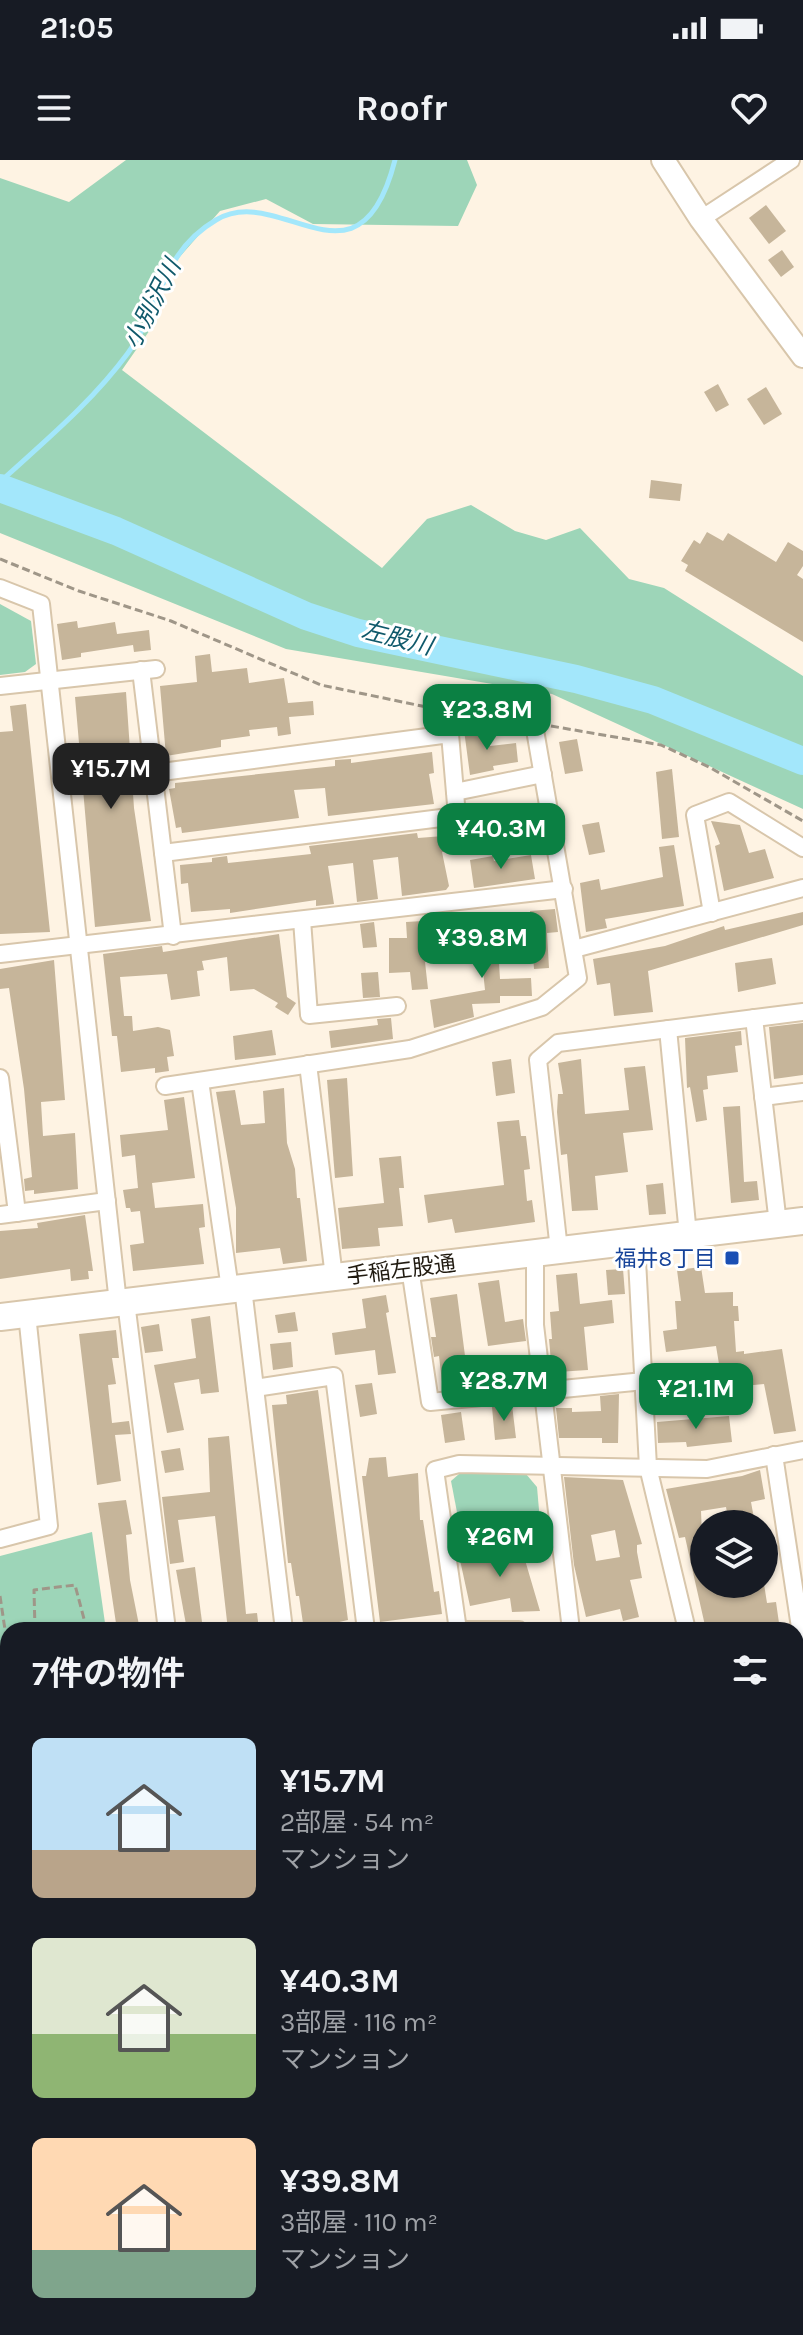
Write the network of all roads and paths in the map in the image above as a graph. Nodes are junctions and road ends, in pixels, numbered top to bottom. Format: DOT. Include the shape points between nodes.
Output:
graph roads {
  1 [pos="663,160"];
  2 [pos="791,160"];
  3 [pos="701,219"];
  4 [pos="803,356"];
  5 [pos="0,559"];
  6 [pos="0,588"];
  7 [pos="50,680"];
  8 [pos="0,686"];
  9 [pos="536,725"];
  10 [pos="154,773"];
  11 [pos="543,774"];
  12 [pos="455,792"];
  13 [pos="803,821"];
  14 [pos="803,848"];
  15 [pos="163,853"];
  16 [pos="803,888"];
  17 [pos="564,889"];
  18 [pos="712,913"];
  19 [pos="302,920"];
  20 [pos="173,936"];
  21 [pos="79,946"];
  22 [pos="574,949"];
  23 [pos="0,954"];
  24 [pos="397,1006"];
  25 [pos="803,1012"];
  26 [pos="754,1018"];
  27 [pos="668,1029"];
  28 [pos="308,1064"];
  29 [pos="0,1078"];
  30 [pos="200,1081"];
  31 [pos="165,1086"];
  32 [pos="803,1092"];
  33 [pos="763,1097"];
  34 [pos="107,1201"];
  35 [pos="8,1214"];
  36 [pos="791,1223"];
  37 [pos="688,1235"];
  38 [pos="636,1241"];
  39 [pos="547,1252"];
  40 [pos="410,1268"];
  41 [pos="334,1277"];
  42 [pos="237,1289"];
  43 [pos="122,1302"];
  44 [pos="27,1314"];
  45 [pos="0,1317"];
  46 [pos="644,1381"];
  47 [pos="255,1388"];
  48 [pos="543,1392"];
  49 [pos="803,1450"];
  50 [pos="774,1455"];
  51 [pos="552,1464"];
  52 [pos="648,1467"];
  53 [pos="0,1539"];
  54 [pos="0,1596"];
  55 [pos="4,1622"];
  56 [pos="35,1622"];
  57 [pos="85,1622"];
  58 [pos="166,1622"];
  59 [pos="283,1622"];
  60 [pos="365,1622"];
  61 [pos="457,1622"];
  62 [pos="570,1622"];
  63 [pos="685,1622"];
  64 [pos="799,1622"];
  1 -- 3 [label="street"];
  2 -- 3 [label="street"];
  3 -- 4 [label="street"];
  5 -- 9 [label="path" via="171,621 321,685"];
  6 -- 7 [label="street" via="41,604"];
  7 -- 8 [label="street"];
  7 -- 10 [label="street" via="149,670"];
  7 -- 21 [label="street"];
  9 -- 11 [label="street"];
  9 -- 13 [label="path" via="661,745 735,780"];
  10 -- 12 [label="street" via="450,734"];
  10 -- 15 [label="street"];
  11 -- 12 [label="street"];
  11 -- 17 [label="street"];
  12 -- 15 [label="street" via="457,816"];
  14 -- 18 [label="street" via="729,802 695,815"];
  15 -- 20 [label="street"];
  16 -- 18 [label="street"];
  17 -- 19 [label="street"];
  17 -- 22 [label="street"];
  18 -- 22 [label="street"];
  19 -- 20 [label="street"];
  19 -- 24 [label="street" via="309,1015"];
  20 -- 21 [label="street"];
  21 -- 23 [label="street"];
  21 -- 34 [label="street"];
  22 -- 28 [label="street" via="578,978 542,1007 410,1049"];
  25 -- 26 [label="street"];
  26 -- 27 [label="street"];
  26 -- 33 [label="street"];
  27 -- 37 [label="street"];
  27 -- 39 [label="street" via="558,1043 538,1060"];
  28 -- 30 [label="street"];
  28 -- 41 [label="street"];
  29 -- 35 [label="street"];
  30 -- 31 [label="street"];
  30 -- 42 [label="street"];
  32 -- 33 [label="street"];
  33 -- 36 [label="street"];
  34 -- 35 [label="street"];
  34 -- 43 [label="street"];
  36 -- 37 [label="main road, 手稲左股通"];
  37 -- 38 [label="main road, 手稲左股通"];
  38 -- 39 [label="main road, 手稲左股通"];
  38 -- 46 [label="street"];
  39 -- 40 [label="main road, 手稲左股通"];
  39 -- 48 [label="street" via="535,1325"];
  40 -- 41 [label="main road, 手稲左股通"];
  40 -- 48 [label="street" via="430,1402"];
  41 -- 42 [label="main road, 手稲左股通"];
  42 -- 43 [label="main road, 手稲左股通"];
  42 -- 47 [label="street"];
  43 -- 44 [label="main road, 手稲左股通"];
  43 -- 58 [label="street"];
  44 -- 45 [label="main road, 手稲左股通"];
  44 -- 53 [label="street" via="49,1526"];
  46 -- 48 [label="street"];
  46 -- 52 [label="street"];
  47 -- 59 [label="street"];
  47 -- 60 [label="street" via="334,1376"];
  48 -- 51 [label="street"];
  49 -- 50 [label="street"];
  50 -- 52 [label="street" via="707,1469"];
  50 -- 64 [label="street"];
  51 -- 52 [label="street"];
  51 -- 61 [label="street" via="459,1464 435,1470"];
  51 -- 62 [label="street"];
  52 -- 63 [label="street"];
  54 -- 55 [label="path"];
  56 -- 57 [label="path" via="34,1590 75,1585"];
}
